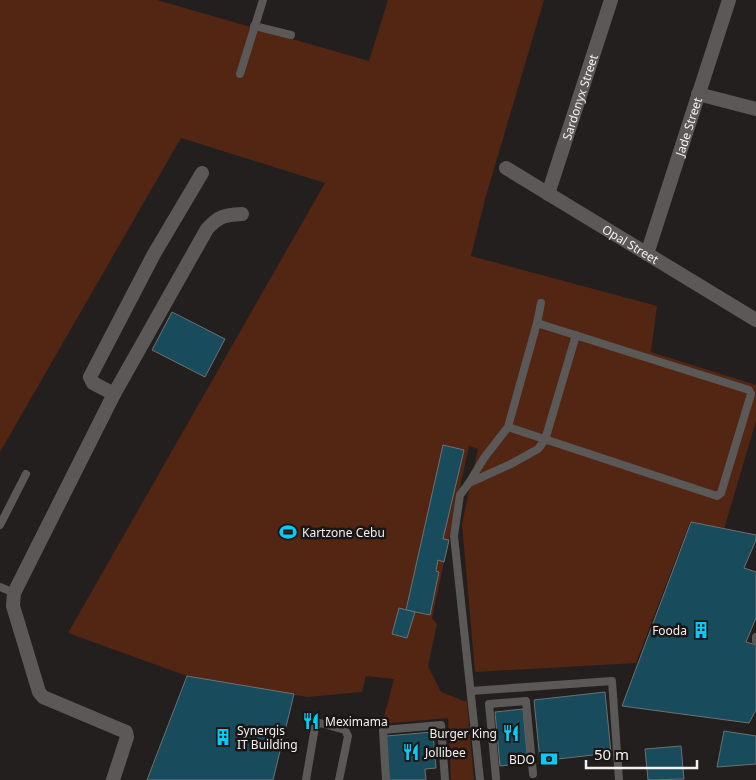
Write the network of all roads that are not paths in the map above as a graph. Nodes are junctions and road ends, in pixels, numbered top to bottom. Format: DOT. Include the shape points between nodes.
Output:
graph roads {
  1 [pos="263,0"];
  2 [pos="611,0"];
  3 [pos="728,0"];
  4 [pos="254,26"];
  5 [pos="291,35"];
  6 [pos="240,74"];
  7 [pos="698,94"];
  8 [pos="756,109"];
  9 [pos="506,168"];
  10 [pos="202,173"];
  11 [pos="548,194"];
  12 [pos="242,214"];
  13 [pos="647,254"];
  14 [pos="540,303"];
  15 [pos="756,320"];
  16 [pos="537,323"];
  17 [pos="576,335"];
  18 [pos="114,394"];
  19 [pos="508,427"];
  20 [pos="545,440"];
  21 [pos="26,474"];
  22 [pos="469,483"];
  23 [pos="0,525"];
  24 [pos="0,587"];
  25 [pos="14,593"];
  26 [pos="756,637"];
  27 [pos="756,641"];
  28 [pos="471,691"];
  29 [pos="533,774"];
  30 [pos="496,778"];
  31 [pos="113,780"];
  32 [pos="306,780"];
  33 [pos="339,780"];
  34 [pos="386,780"];
  35 [pos="445,780"];
  36 [pos="480,780"];
  37 [pos="619,780"];
  1 -- 4 [label="lane"];
  2 -- 11 [label="street, Sardonyx Street"];
  3 -- 7 [label="street, Jade Street"];
  4 -- 5 [label="lane"];
  4 -- 6 [label="lane"];
  7 -- 8 [label="street"];
  7 -- 13 [label="street, Jade Street"];
  9 -- 11 [label="street, Opal Street"];
  10 -- 18 [label="street" via="154,254 90,377 93,383"];
  11 -- 13 [label="street, Opal Street"];
  12 -- 18 [label="street" via="222,216 208,229"];
  13 -- 15 [label="street, Opal Street"];
  14 -- 16 [label="lane"];
  16 -- 17 [label="lane"];
  16 -- 19 [label="lane"];
  17 -- 20 [label="lane"];
  17 -- 20 [label="lane" via="749,390 750,398 721,493 717,496"];
  18 -- 25 [label="street"];
  19 -- 20 [label="lane"];
  19 -- 22 [label="lane"];
  20 -- 22 [label="lane" via="538,449"];
  21 -- 23 [label="lane"];
  22 -- 28 [label="lane" via="460,495 454,536"];
  24 -- 25 [label="lane"];
  25 -- 31 [label="street" via="13,606 39,692 126,732 128,737"];
  26 -- 27 [label="lane"];
  28 -- 36 [label="lane"];
  28 -- 37 [label="lane" via="612,681"];
  29 -- 30 [label="lane" via="526,700 489,704"];
  32 -- 33 [label="lane" via="315,727 320,723 345,730 348,736"];
  34 -- 35 [label="lane" via="383,730 441,725"];
}
